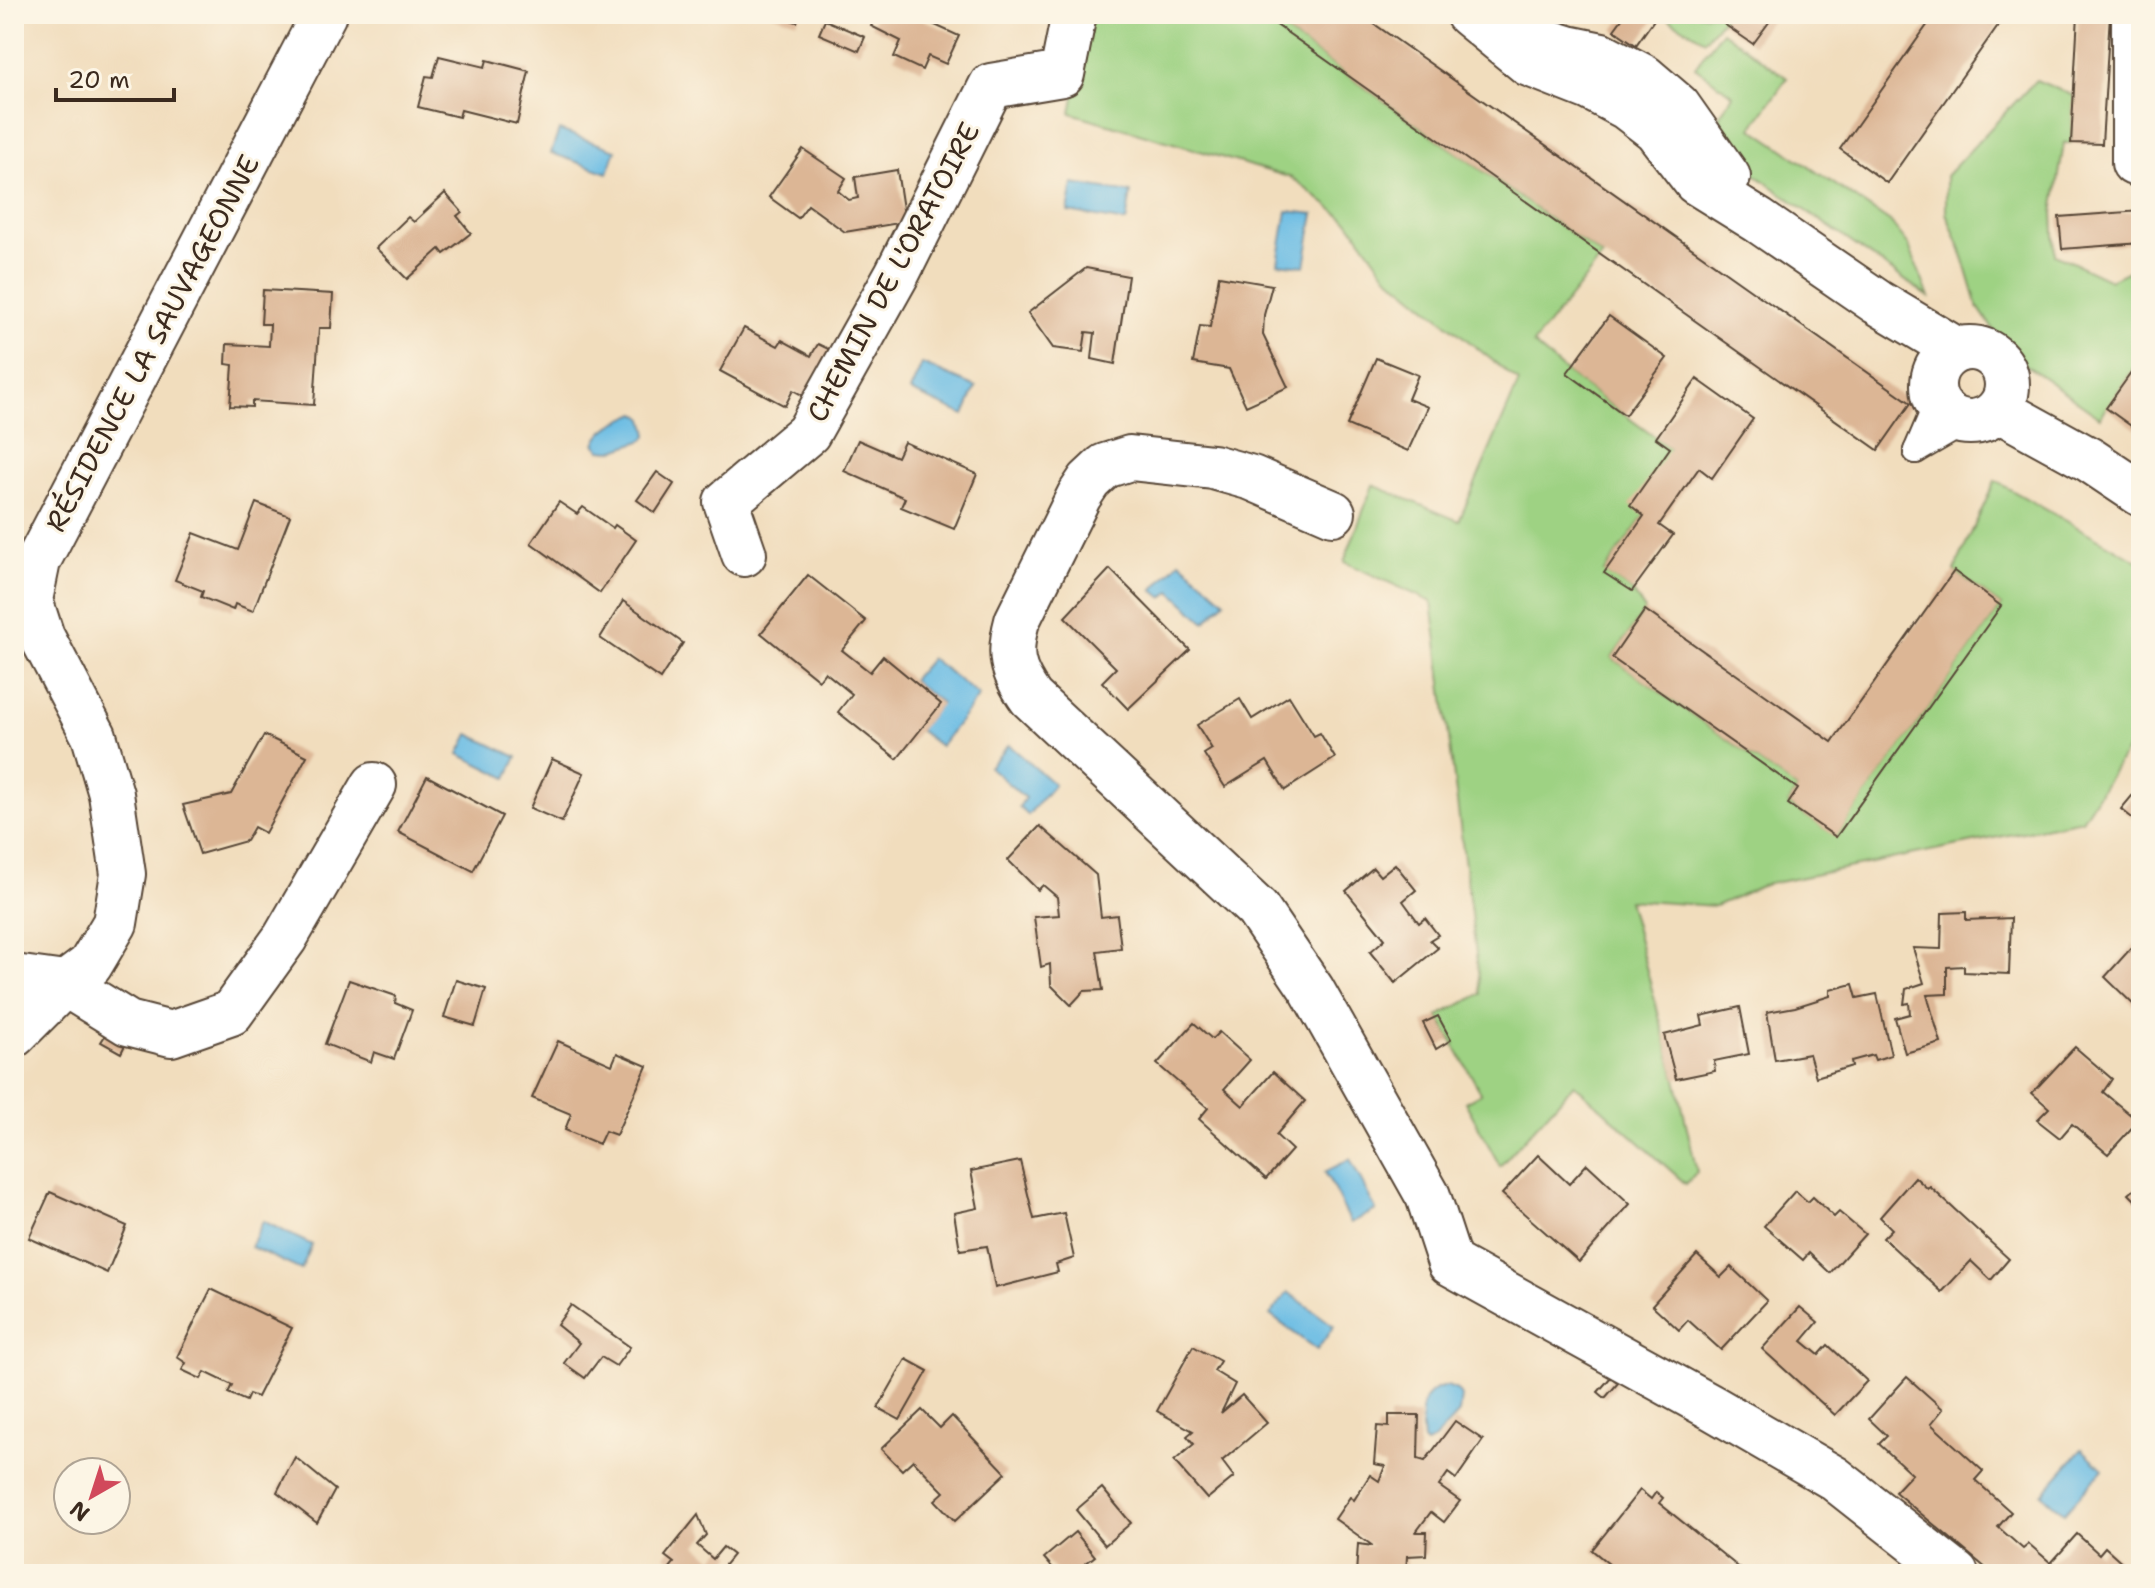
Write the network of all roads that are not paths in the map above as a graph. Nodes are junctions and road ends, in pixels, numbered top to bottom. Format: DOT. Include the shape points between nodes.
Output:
graph roads {
  1 [pos="324,14"];
  2 [pos="1074,14"];
  3 [pos="1469,14"];
  4 [pos="2134,14"];
  5 [pos="2141,163"];
  6 [pos="2141,494"];
  7 [pos="1333,513"];
  8 [pos="744,554"];
  9 [pos="374,785"];
  10 [pos="14,977"];
  11 [pos="65,984"];
  12 [pos="14,1035"];
  13 [pos="1956,1574"];
  1 -- 11 [label="street, RÉSIDENCE LA SAUVAGEONNE" via="38,561 30,600 42,637 94,736 111,794 123,874 115,923 90,965"];
  2 -- 8 [label="street, CHEMIN DE L'ORATOIRE" via="1062,74 991,86 897,274 808,433 726,502"];
  3 -- 6 [label="street" via="1536,39 1602,55 1644,77 1678,106 1759,221 1877,302 1967,389"];
  4 -- 5 [label="street" via="2134,163"];
  7 -- 13 [label="street" via="1213,467 1130,458 1105,466 1079,496 1017,621 1011,641 1017,678 1031,698 1257,909 1312,990 1428,1196 1450,1263 1834,1478"];
  9 -- 11 [label="street" via="285,938 231,1013 171,1034 128,1023"];
  10 -- 11 [label="street"];
  11 -- 12 [label="street, RÉSIDENCE LA SAUVAGEONNE"];
}
